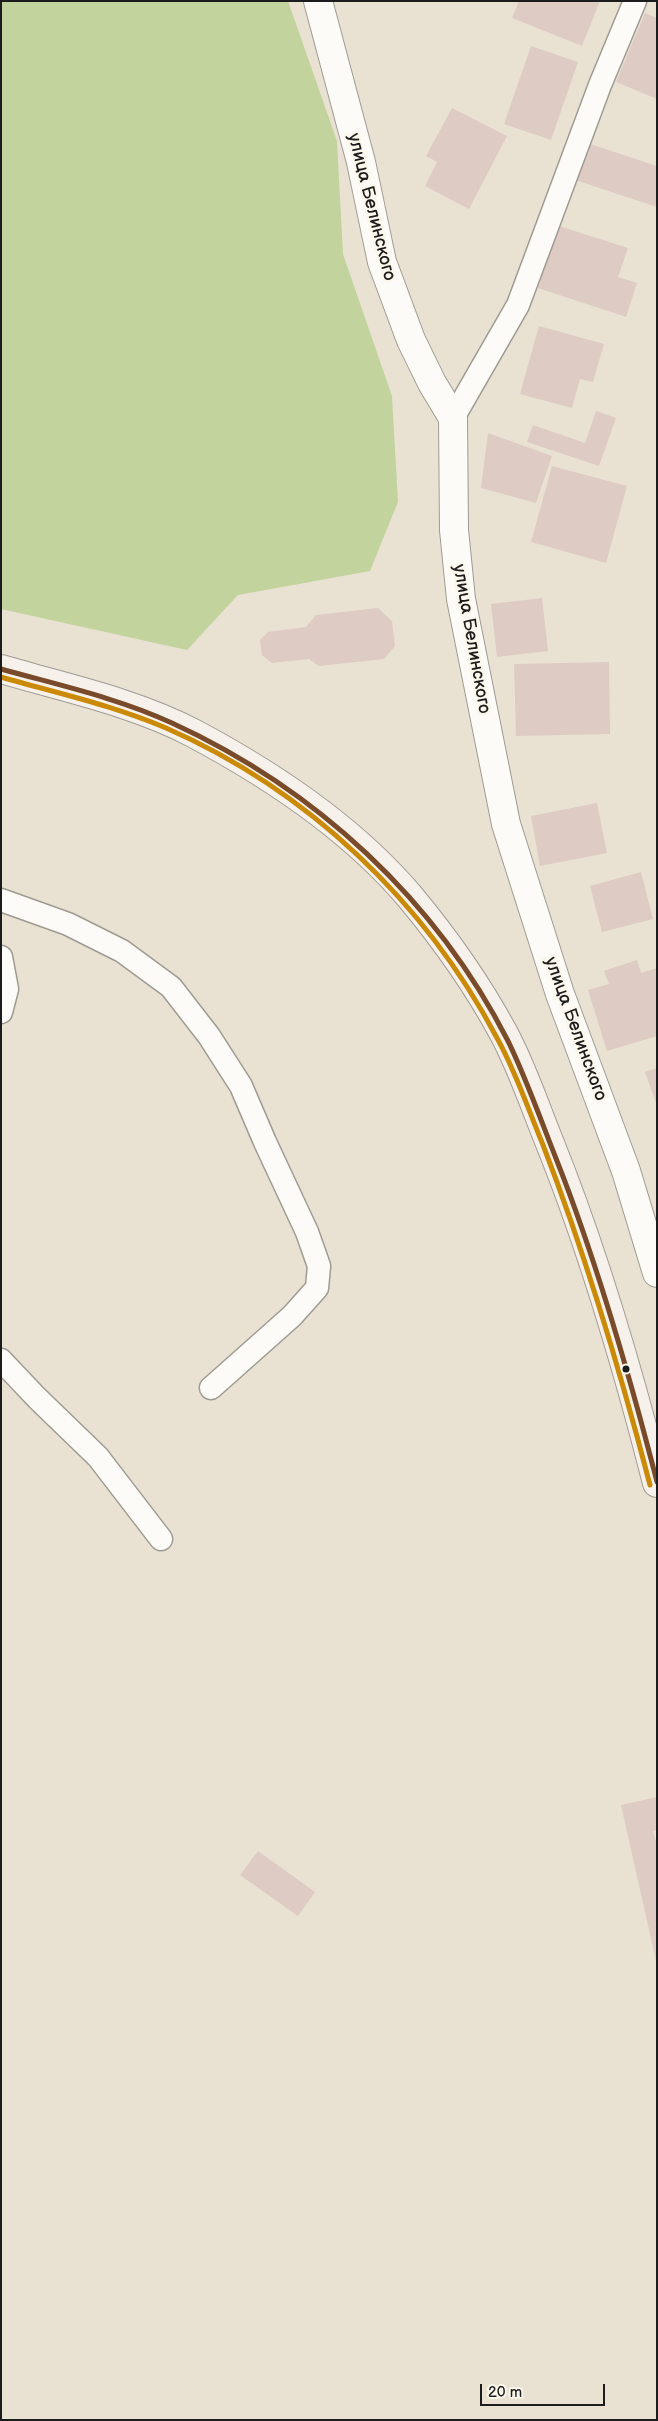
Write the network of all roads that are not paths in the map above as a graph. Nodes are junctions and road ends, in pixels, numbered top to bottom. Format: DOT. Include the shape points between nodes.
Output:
graph roads {
  1 [pos="318,1"];
  2 [pos="635,1"];
  3 [pos="453,418"];
  4 [pos="1,669"];
  5 [pos="1,900"];
  6 [pos="1,957"];
  7 [pos="1,1012"];
  8 [pos="657,1273"];
  9 [pos="1,1360"];
  10 [pos="211,1388"];
  11 [pos="652,1434"];
  12 [pos="657,1484"];
  13 [pos="161,1539"];
  1 -- 3 [label="street, улица Белинского" via="361,162 382,262 411,340"];
  2 -- 3 [label="lane" via="518,304"];
  3 -- 8 [label="street, улица Белинского" via="454,530 461,599 506,824 560,994 626,1172"];
  4 -- 11 [label="street" via="144,712 192,733 316,811 353,841 410,897 470,978 504,1034 562,1172"];
  5 -- 10 [label="lane" via="68,924 122,952 171,987 209,1036 241,1086 307,1232 319,1266 317,1288 292,1316"];
  6 -- 7 [label="lane" via="7,989"];
  9 -- 13 [label="lane" via="98,1457"];
  11 -- 12 [label="street"];
}
